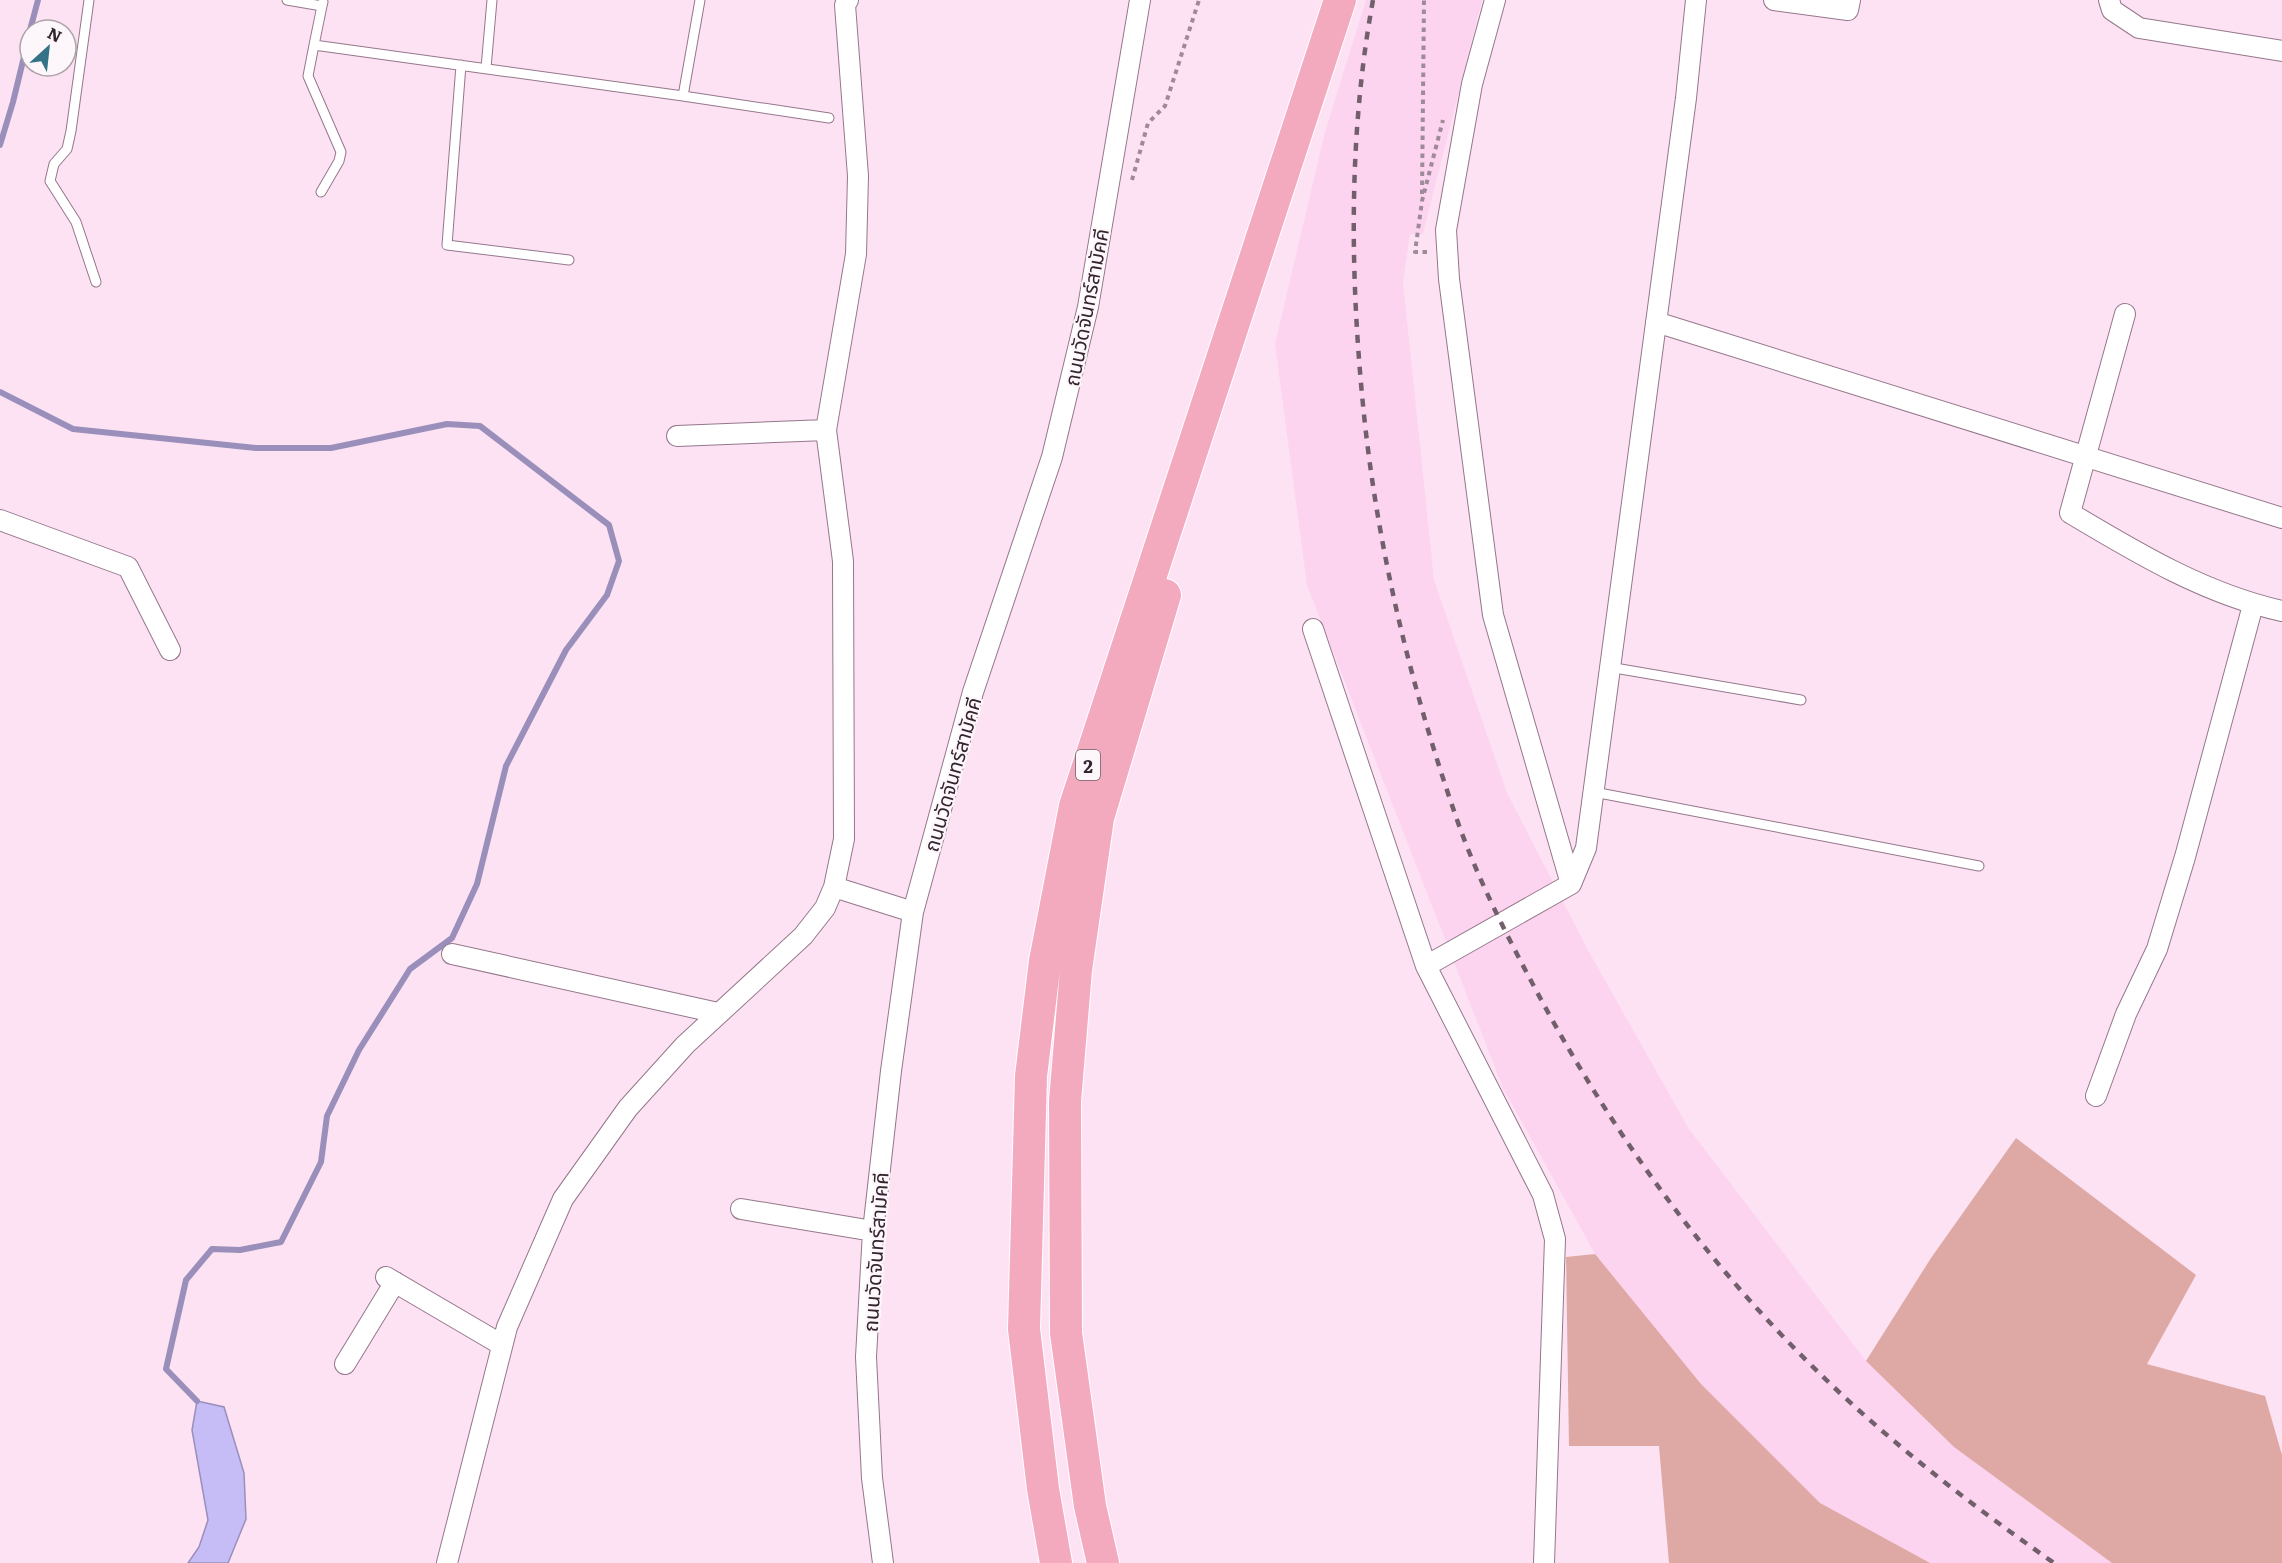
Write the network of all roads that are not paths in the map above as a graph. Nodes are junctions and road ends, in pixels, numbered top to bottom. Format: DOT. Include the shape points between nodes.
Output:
graph roads {
  1 [pos="89,0"];
  2 [pos="287,0"];
  3 [pos="492,0"];
  4 [pos="700,0"];
  5 [pos="848,0"];
  6 [pos="1140,0"];
  7 [pos="1340,0"];
  8 [pos="1356,0"];
  9 [pos="1495,0"];
  10 [pos="1696,0"];
  11 [pos="1774,0"];
  12 [pos="1850,0"];
  13 [pos="2109,0"];
  14 [pos="323,3"];
  15 [pos="314,45"];
  16 [pos="2282,51"];
  17 [pos="461,65"];
  18 [pos="486,68"];
  19 [pos="683,96"];
  20 [pos="829,118"];
  21 [pos="321,192"];
  22 [pos="569,260"];
  23 [pos="96,282"];
  24 [pos="2125,314"];
  25 [pos="1656,322"];
  26 [pos="826,430"];
  27 [pos="677,436"];
  28 [pos="2086,456"];
  29 [pos="2282,518"];
  30 [pos="0,520"];
  31 [pos="2253,605"];
  32 [pos="2282,611"];
  33 [pos="1313,629"];
  34 [pos="170,650"];
  35 [pos="1609,667"];
  36 [pos="1801,700"];
  37 [pos="1594,792"];
  38 [pos="1978,866"];
  39 [pos="1571,884"];
  40 [pos="834,887"];
  41 [pos="914,912"];
  42 [pos="452,954"];
  43 [pos="1426,966"];
  44 [pos="718,1013"];
  45 [pos="2096,1096"];
  46 [pos="741,1209"];
  47 [pos="873,1231"];
  48 [pos="502,1346"];
  49 [pos="345,1364"];
  50 [pos="447,1563"];
  51 [pos="883,1563"];
  52 [pos="1056,1563"];
  53 [pos="1103,1563"];
  54 [pos="1544,1563"];
  1 -- 23 [label="lane" via="71,131 67,149 54,164 50,181 76,222"];
  2 -- 14 [label="lane"];
  3 -- 18 [label="lane"];
  4 -- 19 [label="lane"];
  5 -- 26 [label="street" via="845,5 858,176 856,254"];
  6 -- 41 [label="street, ถนนวัดจันทร์สามัคคี" via="1089,307 1052,457 973,692"];
  7 -- 52 [label="highway, 2" via="1075,807 1045,962 1031,1076 1024,1329"];
  8 -- 53 [label="highway, 2" via="1220,414 1098,818 1076,970 1065,1101 1066,1322 1090,1506"];
  9 -- 39 [label="street" via="1472,84 1446,230 1447,253 1493,615"];
  10 -- 25 [label="street"];
  11 -- 12 [label="street" via="1848,10"];
  13 -- 16 [label="street" via="2112,10 2139,28"];
  14 -- 15 [label="lane"];
  15 -- 17 [label="lane"];
  15 -- 21 [label="lane" via="308,76 341,152"];
  17 -- 18 [label="lane"];
  17 -- 22 [label="lane" via="447,244"];
  18 -- 19 [label="lane"];
  19 -- 20 [label="lane"];
  24 -- 28 [label="street"];
  25 -- 28 [label="street"];
  25 -- 35 [label="street"];
  26 -- 27 [label="street"];
  26 -- 40 [label="street" via="843,561 844,839"];
  28 -- 29 [label="street"];
  28 -- 31 [label="street" via="2070,513 2152,562"];
  30 -- 34 [label="street" via="128,567"];
  31 -- 32 [label="street"];
  31 -- 45 [label="street" via="2186,858 2157,949 2126,1014"];
  33 -- 43 [label="street"];
  35 -- 36 [label="lane"];
  35 -- 37 [label="street"];
  37 -- 38 [label="lane"];
  37 -- 39 [label="street" via="1586,848"];
  39 -- 43 [label="street"];
  40 -- 41 [label="street"];
  40 -- 44 [label="street" via="825,908 803,936"];
  41 -- 47 [label="street, ถนนวัดจันทร์สามัคคี"];
  42 -- 44 [label="street"];
  43 -- 54 [label="street" via="1543,1195 1555,1239"];
  44 -- 48 [label="street" via="628,1108 563,1199"];
  46 -- 47 [label="street"];
  47 -- 51 [label="street, ถนนวัดจันทร์สามัคคี" via="866,1357 872,1478"];
  48 -- 49 [label="street" via="391,1280"];
  48 -- 50 [label="street"];
}
